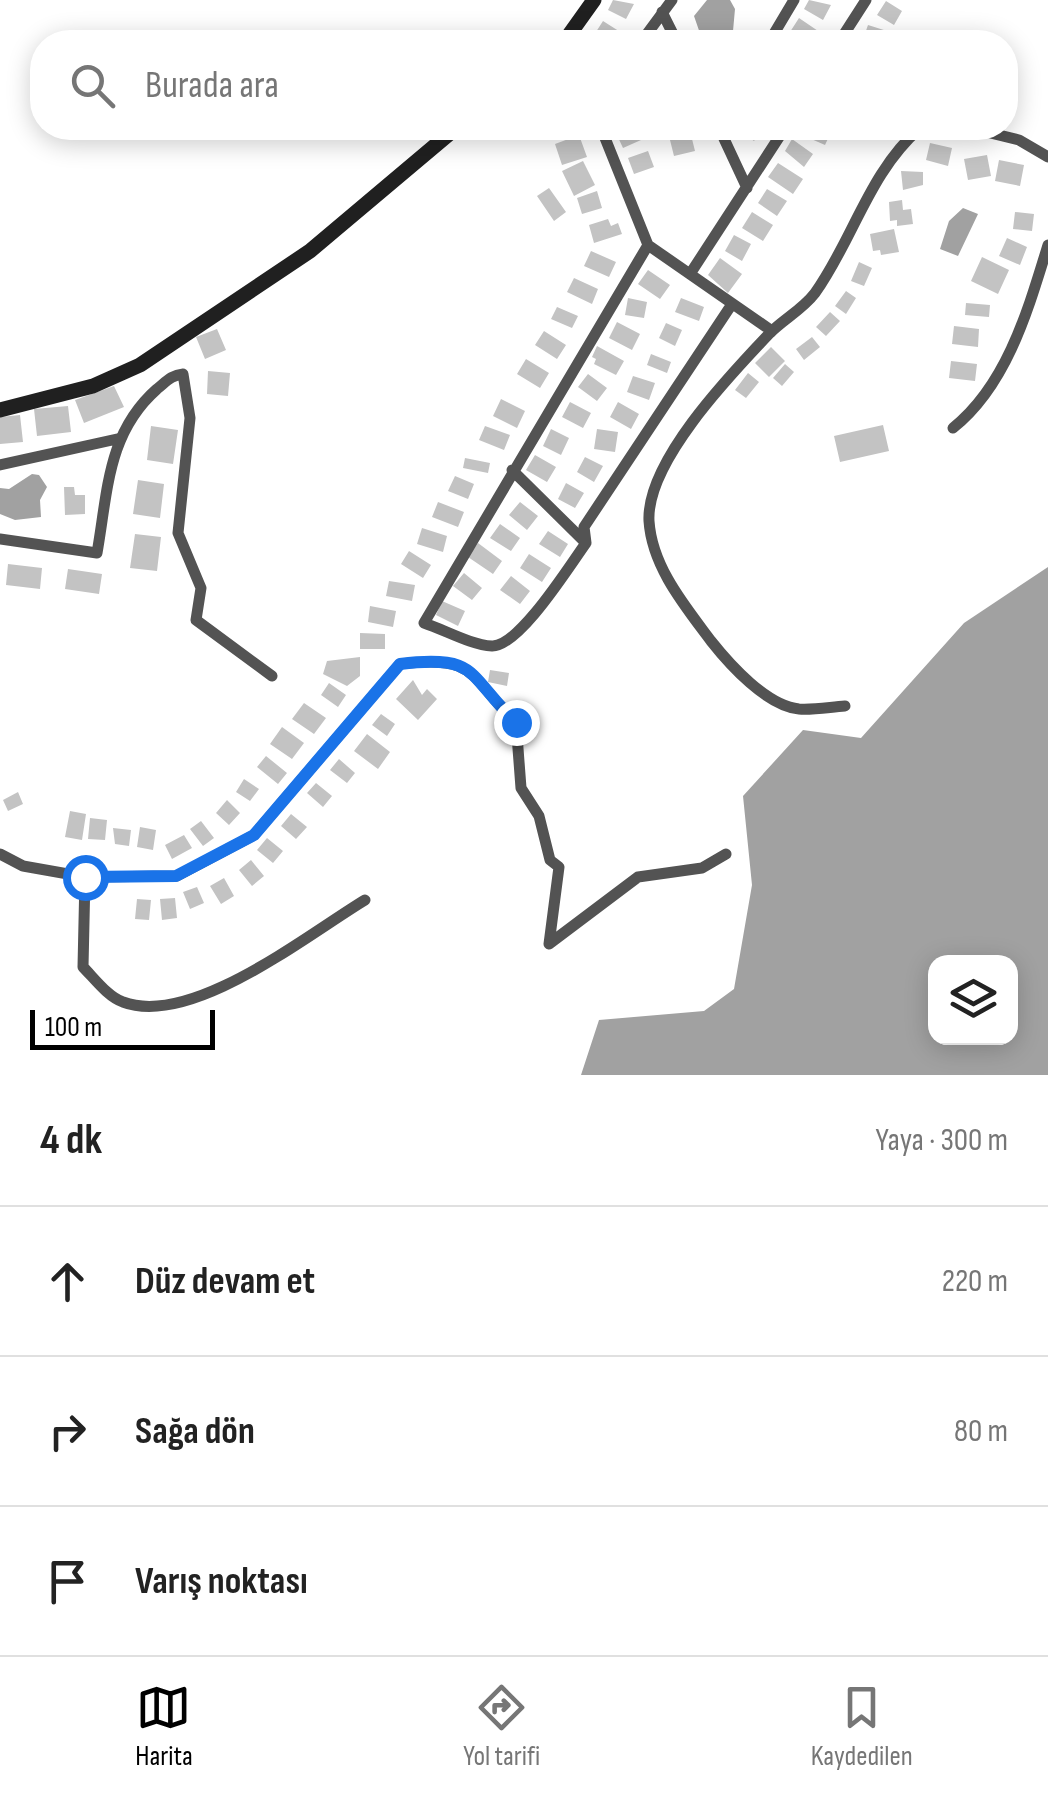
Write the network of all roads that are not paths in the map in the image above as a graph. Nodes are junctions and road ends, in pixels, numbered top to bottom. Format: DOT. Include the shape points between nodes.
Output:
graph roads {
  1 [pos="594,0"];
  2 [pos="672,0"];
  3 [pos="794,0"];
  4 [pos="866,0"];
  5 [pos="662,12"];
  6 [pos="573,30"];
  7 [pos="649,30"];
  8 [pos="671,30"];
  9 [pos="776,30"];
  10 [pos="847,30"];
  11 [pos="442,140"];
  12 [pos="605,140"];
  13 [pos="724,140"];
  14 [pos="777,140"];
  15 [pos="909,140"];
  16 [pos="1018,140"];
  17 [pos="1048,157"];
  18 [pos="746,188"];
  19 [pos="648,245"];
  20 [pos="1048,245"];
  21 [pos="690,274"];
  22 [pos="732,304"];
  23 [pos="772,332"];
  24 [pos="0,410"];
  25 [pos="953,428"];
  26 [pos="117,439"];
  27 [pos="0,464"];
  28 [pos="512,470"];
  29 [pos="0,539"];
  30 [pos="586,543"];
  31 [pos="272,676"];
  32 [pos="844,706"];
  33 [pos="726,854"];
  34 [pos="2,855"];
  35 [pos="0,871"];
  36 [pos="85,877"];
  37 [pos="365,900"];
  1 -- 6 [label="main road"];
  2 -- 5 [label="street"];
  3 -- 9 [label="street"];
  4 -- 10 [label="street"];
  5 -- 7 [label="street"];
  5 -- 8 [label="street"];
  11 -- 24 [label="main road" via="310,251 140,365 93,386"];
  12 -- 19 [label="street"];
  13 -- 18 [label="street"];
  14 -- 18 [label="street"];
  15 -- 23 [label="street" via="886,166 814,295"];
  16 -- 17 [label="street"];
  18 -- 21 [label="street"];
  19 -- 21 [label="street"];
  19 -- 28 [label="street"];
  20 -- 25 [label="street" via="1006,362 978,408"];
  21 -- 22 [label="street"];
  22 -- 23 [label="street"];
  22 -- 30 [label="street" via="584,527"];
  23 -- 32 [label="street" via="708,402 666,463 649,522 660,562 681,600 747,682 796,709"];
  26 -- 27 [label="street"];
  26 -- 29 [label="street" via="97,553"];
  26 -- 31 [label="street" via="142,403 183,374 190,418 178,533 201,588 196,620"];
  28 -- 30 [label="street"];
  28 -- 30 [label="street" via="424,624 490,646 504,644"];
  33 -- 36 [label="street" via="702,868 638,878 549,944 560,867 550,860 538,816 521,788 516,722 475,672 436,660 400,664 254,835 176,876"];
  34 -- 35 [label="street"];
  34 -- 36 [label="street" via="23,866"];
  36 -- 37 [label="street" via="82,967 119,1002 152,1009 203,997"];
}
